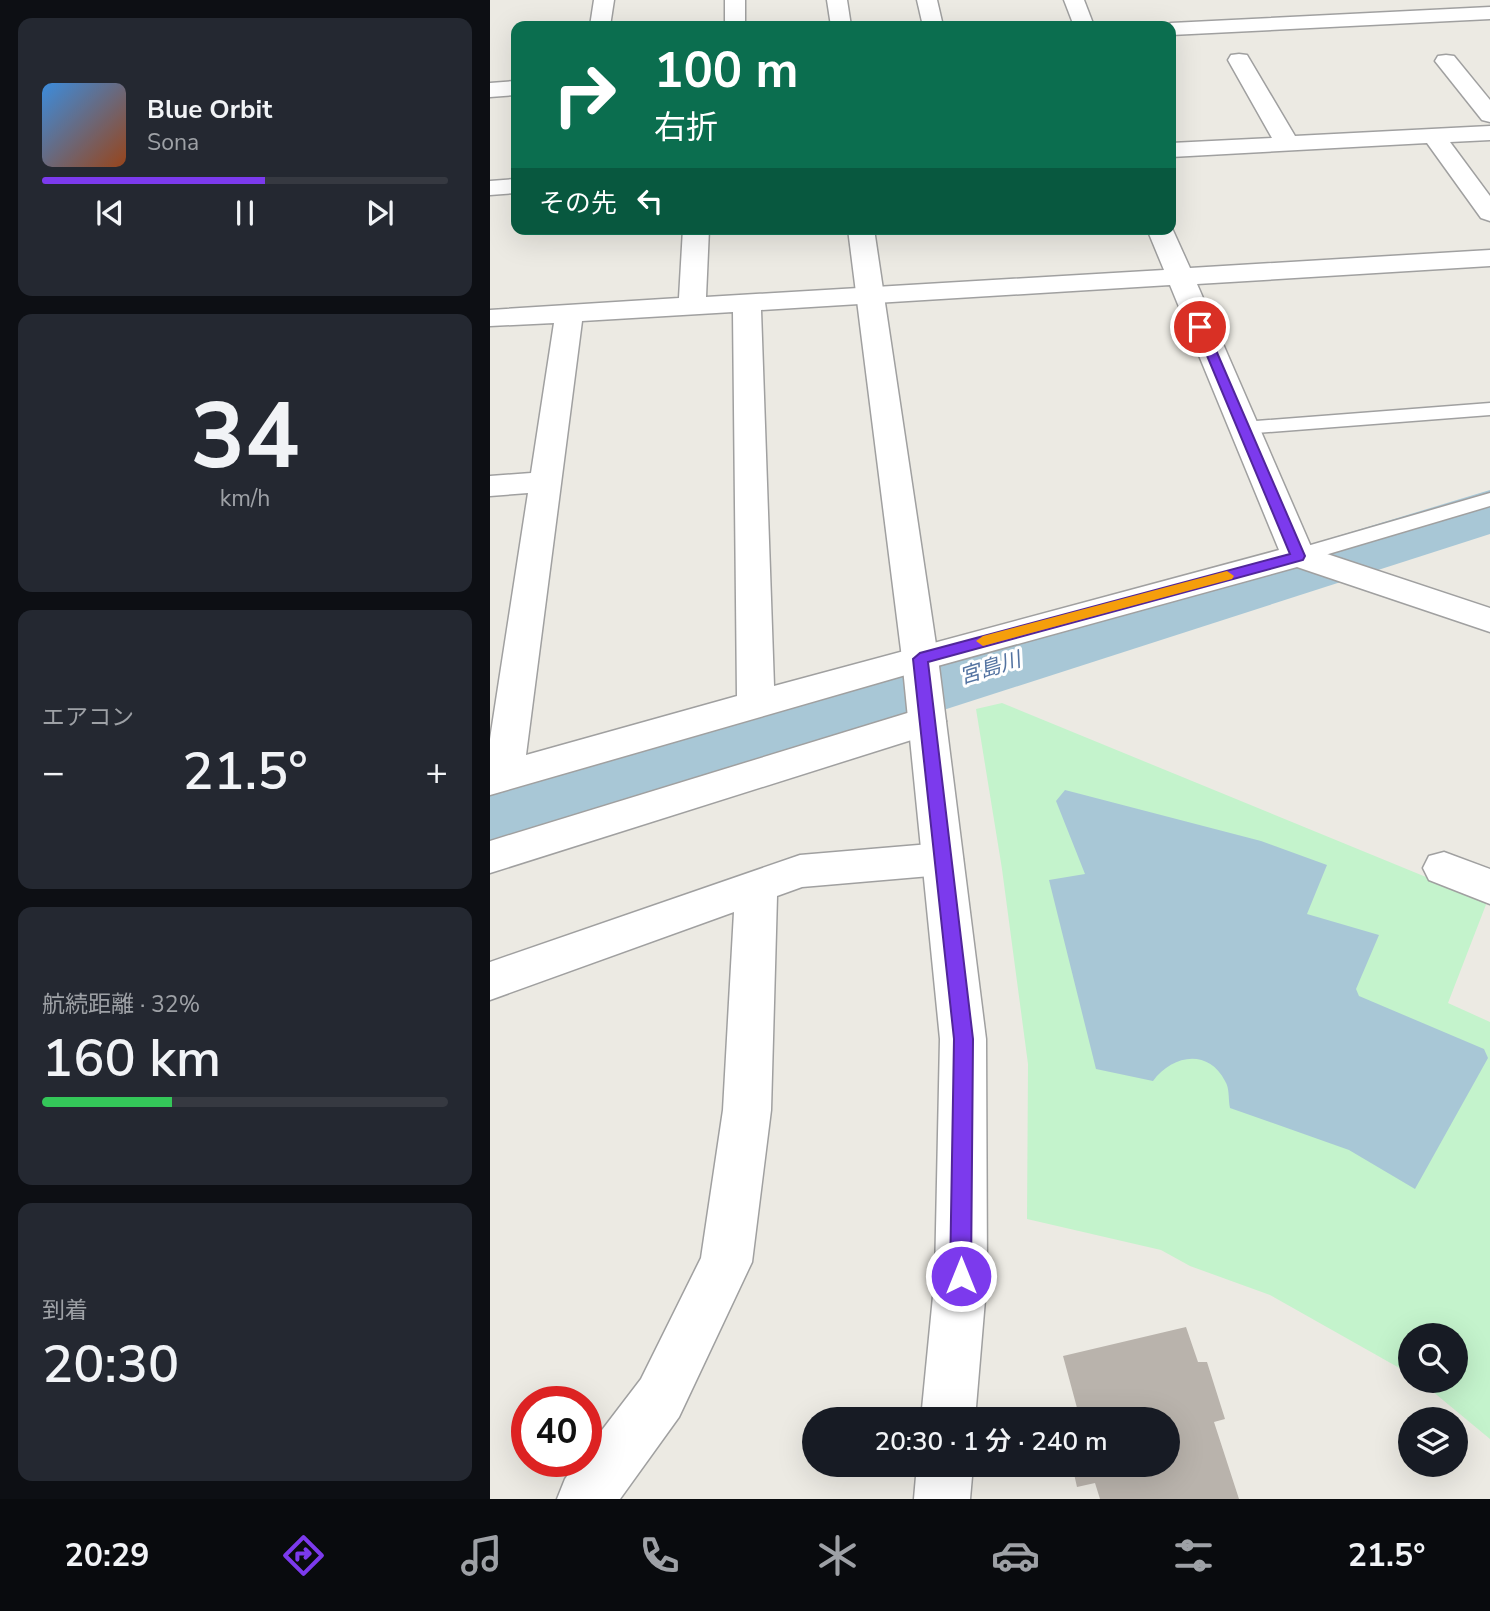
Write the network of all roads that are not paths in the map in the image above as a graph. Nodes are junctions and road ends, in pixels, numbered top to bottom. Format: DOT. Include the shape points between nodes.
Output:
graph roads {
  1 [pos="604,0"];
  2 [pos="736,0"];
  3 [pos="837,0"];
  4 [pos="928,0"];
  5 [pos="1073,0"];
  6 [pos="1490,13"];
  7 [pos="601,21"];
  8 [pos="735,21"];
  9 [pos="840,21"];
  10 [pos="932,21"];
  11 [pos="1082,21"];
  12 [pos="1176,29"];
  13 [pos="1239,60"];
  14 [pos="1446,61"];
  15 [pos="511,88"];
  16 [pos="490,90"];
  17 [pos="1490,115"];
  18 [pos="1490,133"];
  19 [pos="1433,136"];
  20 [pos="1288,144"];
  21 [pos="1176,150"];
  22 [pos="511,186"];
  23 [pos="490,188"];
  24 [pos="1490,213"];
  25 [pos="696,235"];
  26 [pos="862,235"];
  27 [pos="1162,235"];
  28 [pos="1490,258"];
  29 [pos="1179,276"];
  30 [pos="868,295"];
  31 [pos="747,302"];
  32 [pos="692,306"];
  33 [pos="569,313"];
  34 [pos="490,318"];
  35 [pos="1490,409"];
  36 [pos="1243,428"];
  37 [pos="545,482"];
  38 [pos="490,486"];
  39 [pos="1490,499"];
  40 [pos="1298,556"];
  41 [pos="1490,620"];
  42 [pos="920,659"];
  43 [pos="756,705"];
  44 [pos="927,721"];
  45 [pos="497,778"];
  46 [pos="490,857"];
  47 [pos="942,859"];
  48 [pos="1444,868"];
  49 [pos="756,887"];
  50 [pos="1490,887"];
  51 [pos="490,981"];
  52 [pos="949,1407"];
  53 [pos="944,1477"];
  54 [pos="585,1499"];
  55 [pos="942,1499"];
  1 -- 7 [label="street"];
  2 -- 8 [label="street"];
  3 -- 9 [label="street"];
  4 -- 10 [label="street"];
  5 -- 11 [label="street"];
  6 -- 12 [label="street"];
  13 -- 20 [label="street"];
  14 -- 17 [label="street"];
  15 -- 16 [label="street"];
  18 -- 19 [label="street"];
  19 -- 20 [label="street"];
  19 -- 24 [label="street"];
  20 -- 21 [label="street"];
  22 -- 23 [label="street"];
  25 -- 32 [label="street"];
  26 -- 30 [label="street"];
  27 -- 29 [label="street"];
  28 -- 29 [label="street"];
  29 -- 30 [label="street"];
  29 -- 36 [label="street"];
  30 -- 31 [label="street"];
  30 -- 42 [label="street"];
  31 -- 32 [label="street"];
  31 -- 43 [label="street"];
  32 -- 33 [label="street"];
  33 -- 34 [label="street"];
  33 -- 37 [label="street"];
  35 -- 36 [label="lane"];
  36 -- 40 [label="street"];
  37 -- 38 [label="street"];
  37 -- 45 [label="street"];
  39 -- 40 [label="lane"];
  40 -- 41 [label="street"];
  40 -- 42 [label="street"];
  42 -- 43 [label="street"];
  42 -- 44 [label="street"];
  43 -- 45 [label="street"];
  44 -- 46 [label="street"];
  44 -- 47 [label="street"];
  47 -- 49 [label="street" via="800,871"];
  47 -- 52 [label="street" via="963,1039 961,1276"];
  48 -- 50 [label="street"];
  49 -- 51 [label="street"];
  49 -- 54 [label="street" via="747,1110 726,1262 660,1398"];
  53 -- 55 [label="street"];
}
